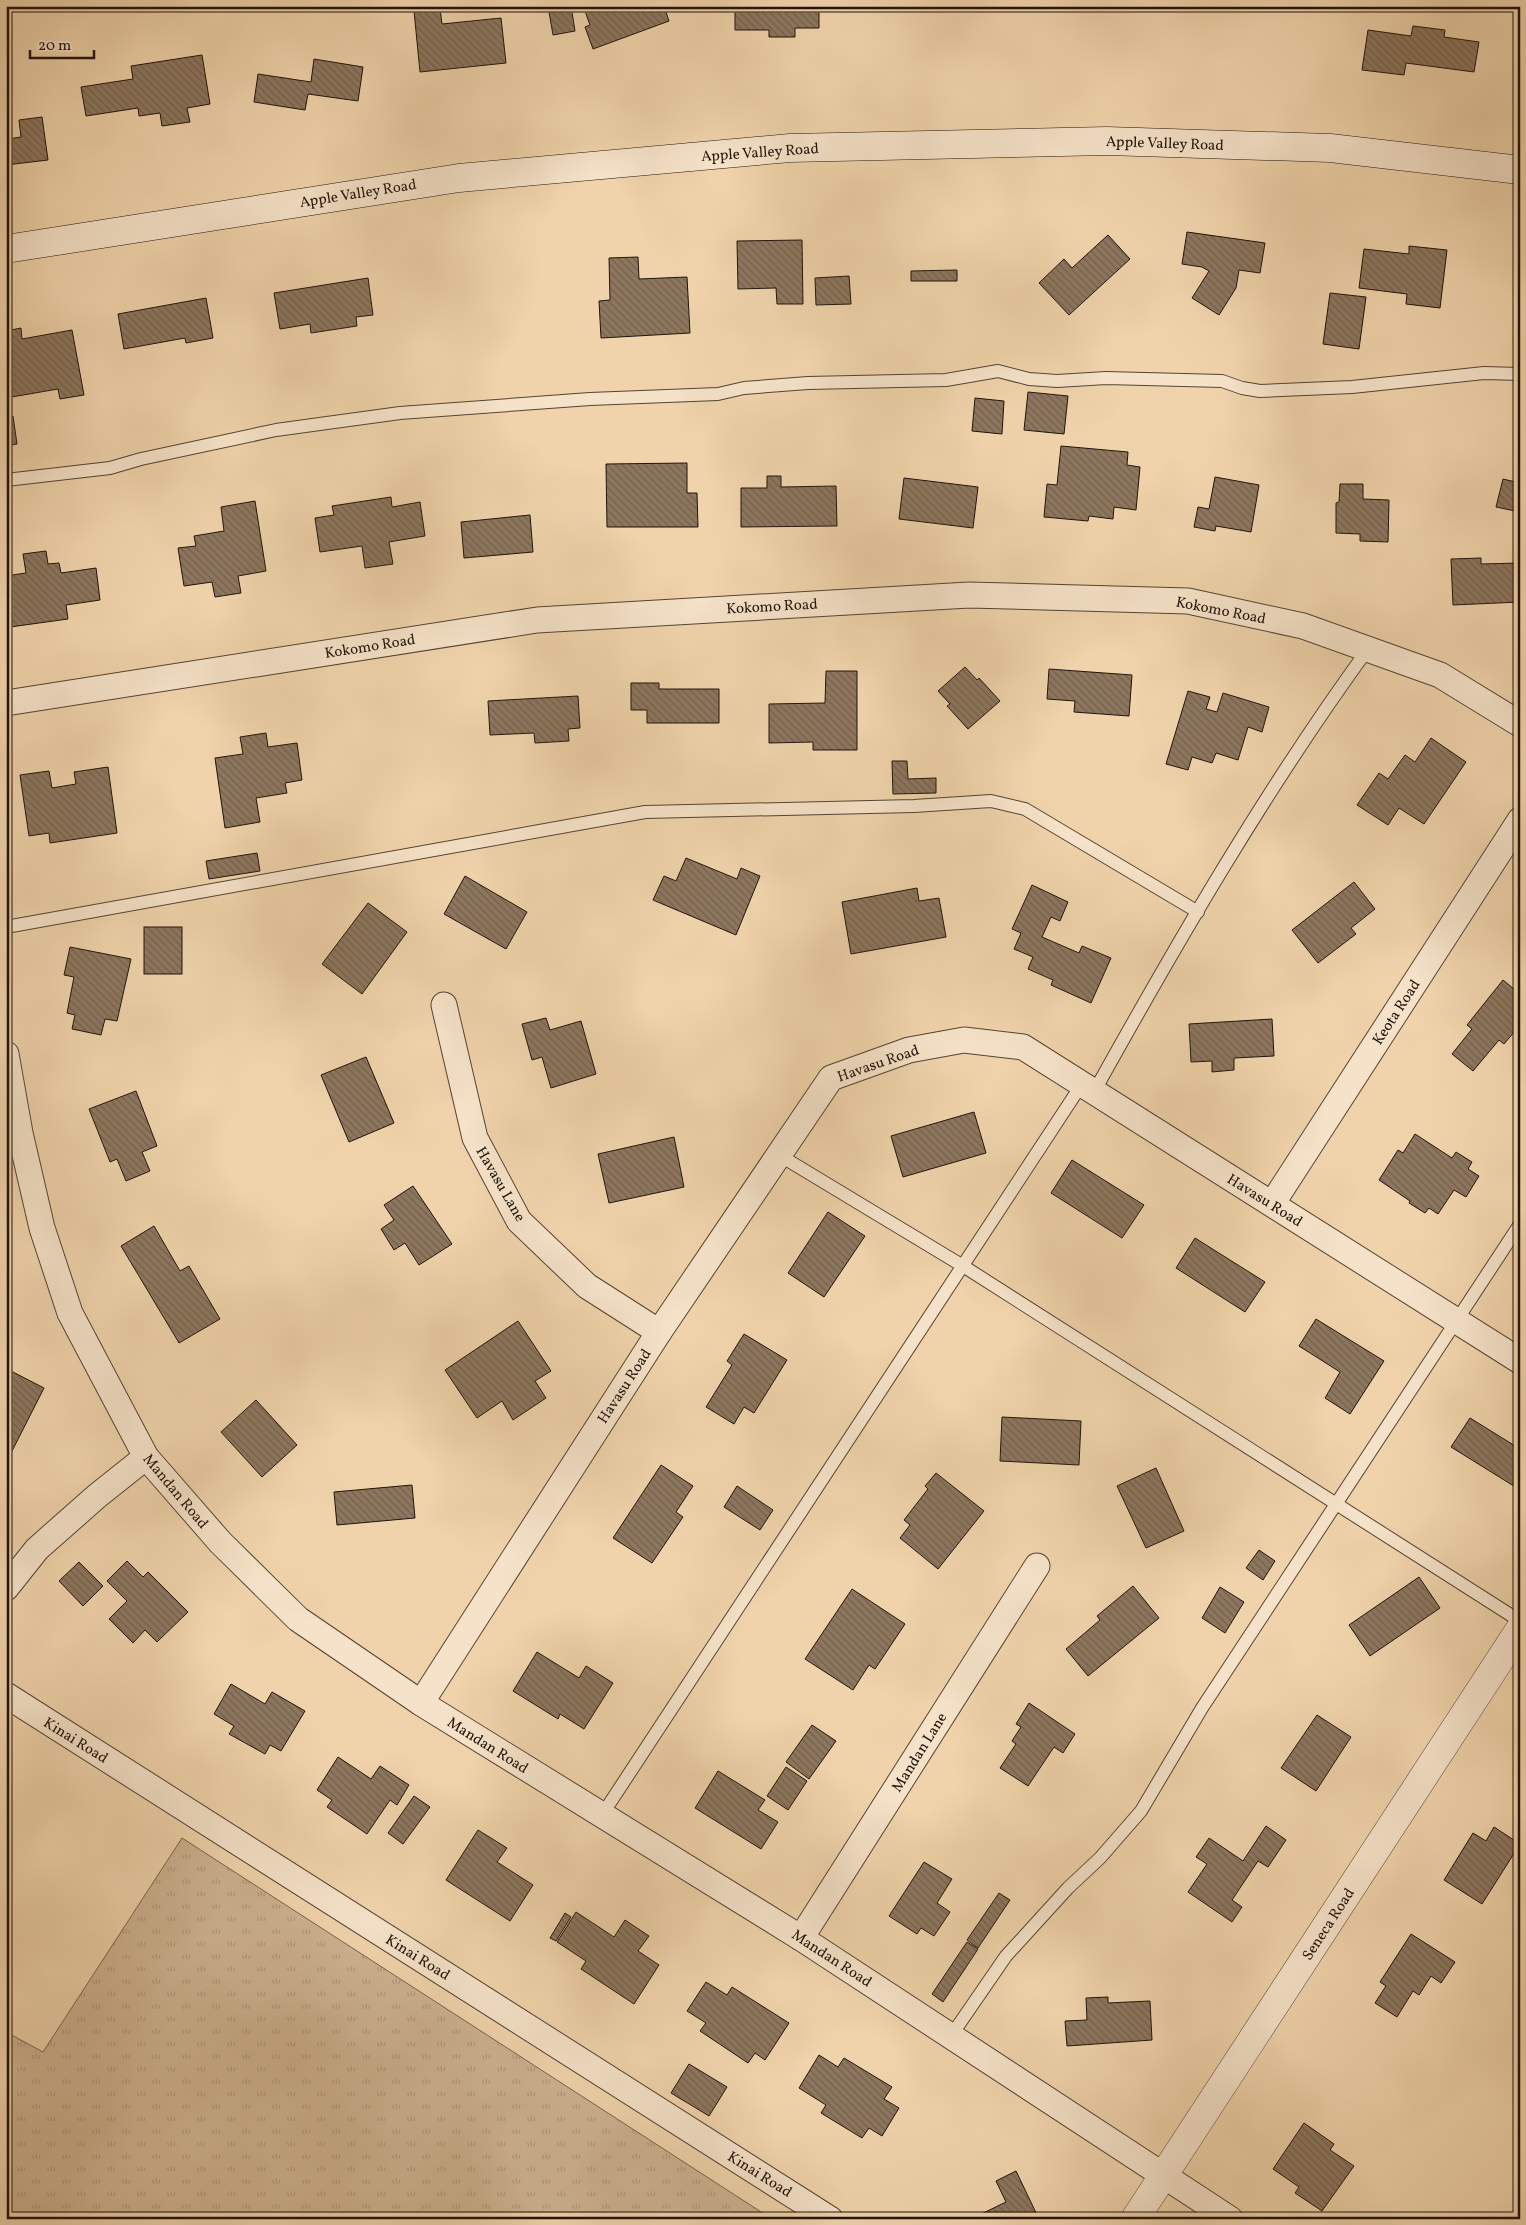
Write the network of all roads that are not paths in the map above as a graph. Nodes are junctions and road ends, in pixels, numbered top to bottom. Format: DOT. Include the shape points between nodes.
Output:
graph roads {
  1 [pos="1520,170"];
  2 [pos="6,248"];
  3 [pos="1520,374"];
  4 [pos="6,480"];
  5 [pos="1368,649"];
  6 [pos="6,702"];
  7 [pos="1520,724"];
  8 [pos="1520,820"];
  9 [pos="1198,912"];
  10 [pos="6,927"];
  11 [pos="444,1004"];
  12 [pos="6,1054"];
  13 [pos="1088,1088"];
  14 [pos="779,1155"];
  15 [pos="1272,1204"];
  16 [pos="1520,1224"];
  17 [pos="962,1266"];
  18 [pos="1456,1321"];
  19 [pos="659,1332"];
  20 [pos="1520,1361"];
  21 [pos="146,1457"];
  22 [pos="1336,1504"];
  23 [pos="1037,1566"];
  24 [pos="6,1588"];
  25 [pos="1520,1621"];
  26 [pos="1520,1629"];
  27 [pos="6,1695"];
  28 [pos="421,1703"];
  29 [pos="602,1815"];
  30 [pos="801,1938"];
  31 [pos="951,2036"];
  32 [pos="1164,2176"];
  33 [pos="830,2219"];
  34 [pos="1135,2219"];
  35 [pos="1230,2219"];
  1 -- 2 [label="main road, Apple Valley Road" via="1330,148 1107,141 790,148 459,178"];
  3 -- 4 [label="lane" via="1484,373 1352,387 1260,391 1222,381 1029,380 998,371 946,380 771,386 718,394 590,399 400,413 276,430 110,468"];
  5 -- 6 [label="street, Kokomo Road" via="1303,626 1188,600 969,595 537,620"];
  5 -- 7 [label="street, Kokomo Road" via="1440,675"];
  5 -- 9 [label="lane" via="1318,718"];
  8 -- 15 [label="street, Keota Road"];
  9 -- 10 [label="lane" via="1025,809 991,801 914,806 645,812"];
  9 -- 13 [label="lane"];
  11 -- 19 [label="street, Havasu Lane" via="475,1138 519,1221 587,1286"];
  12 -- 21 [label="street, Mandan Road" via="42,1228 70,1313"];
  13 -- 14 [label="street, Havasu Road" via="1022,1047 964,1040 909,1050 831,1078"];
  13 -- 15 [label="street, Havasu Road"];
  13 -- 17 [label="lane"];
  14 -- 17 [label="lane"];
  14 -- 19 [label="street, Havasu Road"];
  15 -- 18 [label="street, Havasu Road"];
  16 -- 18 [label="lane"];
  17 -- 22 [label="lane"];
  17 -- 29 [label="lane"];
  18 -- 20 [label="street, Havasu Road"];
  18 -- 22 [label="lane"];
  19 -- 28 [label="street, Havasu Road"];
  21 -- 24 [label="street" via="37,1549"];
  21 -- 28 [label="street, Mandan Road" via="220,1542 298,1619"];
  22 -- 25 [label="lane"];
  22 -- 31 [label="lane" via="1202,1708 1141,1811 1006,1956"];
  23 -- 30 [label="street, Mandan Lane"];
  26 -- 32 [label="main road, Seneca Road"];
  27 -- 33 [label="street, Kinai Road"];
  28 -- 29 [label="street, Mandan Road"];
  29 -- 30 [label="street, Mandan Road"];
  30 -- 31 [label="street, Mandan Road"];
  31 -- 32 [label="street, Mandan Road"];
  32 -- 34 [label="main road, Seneca Road"];
  32 -- 35 [label="street, Mandan Road"];
}
